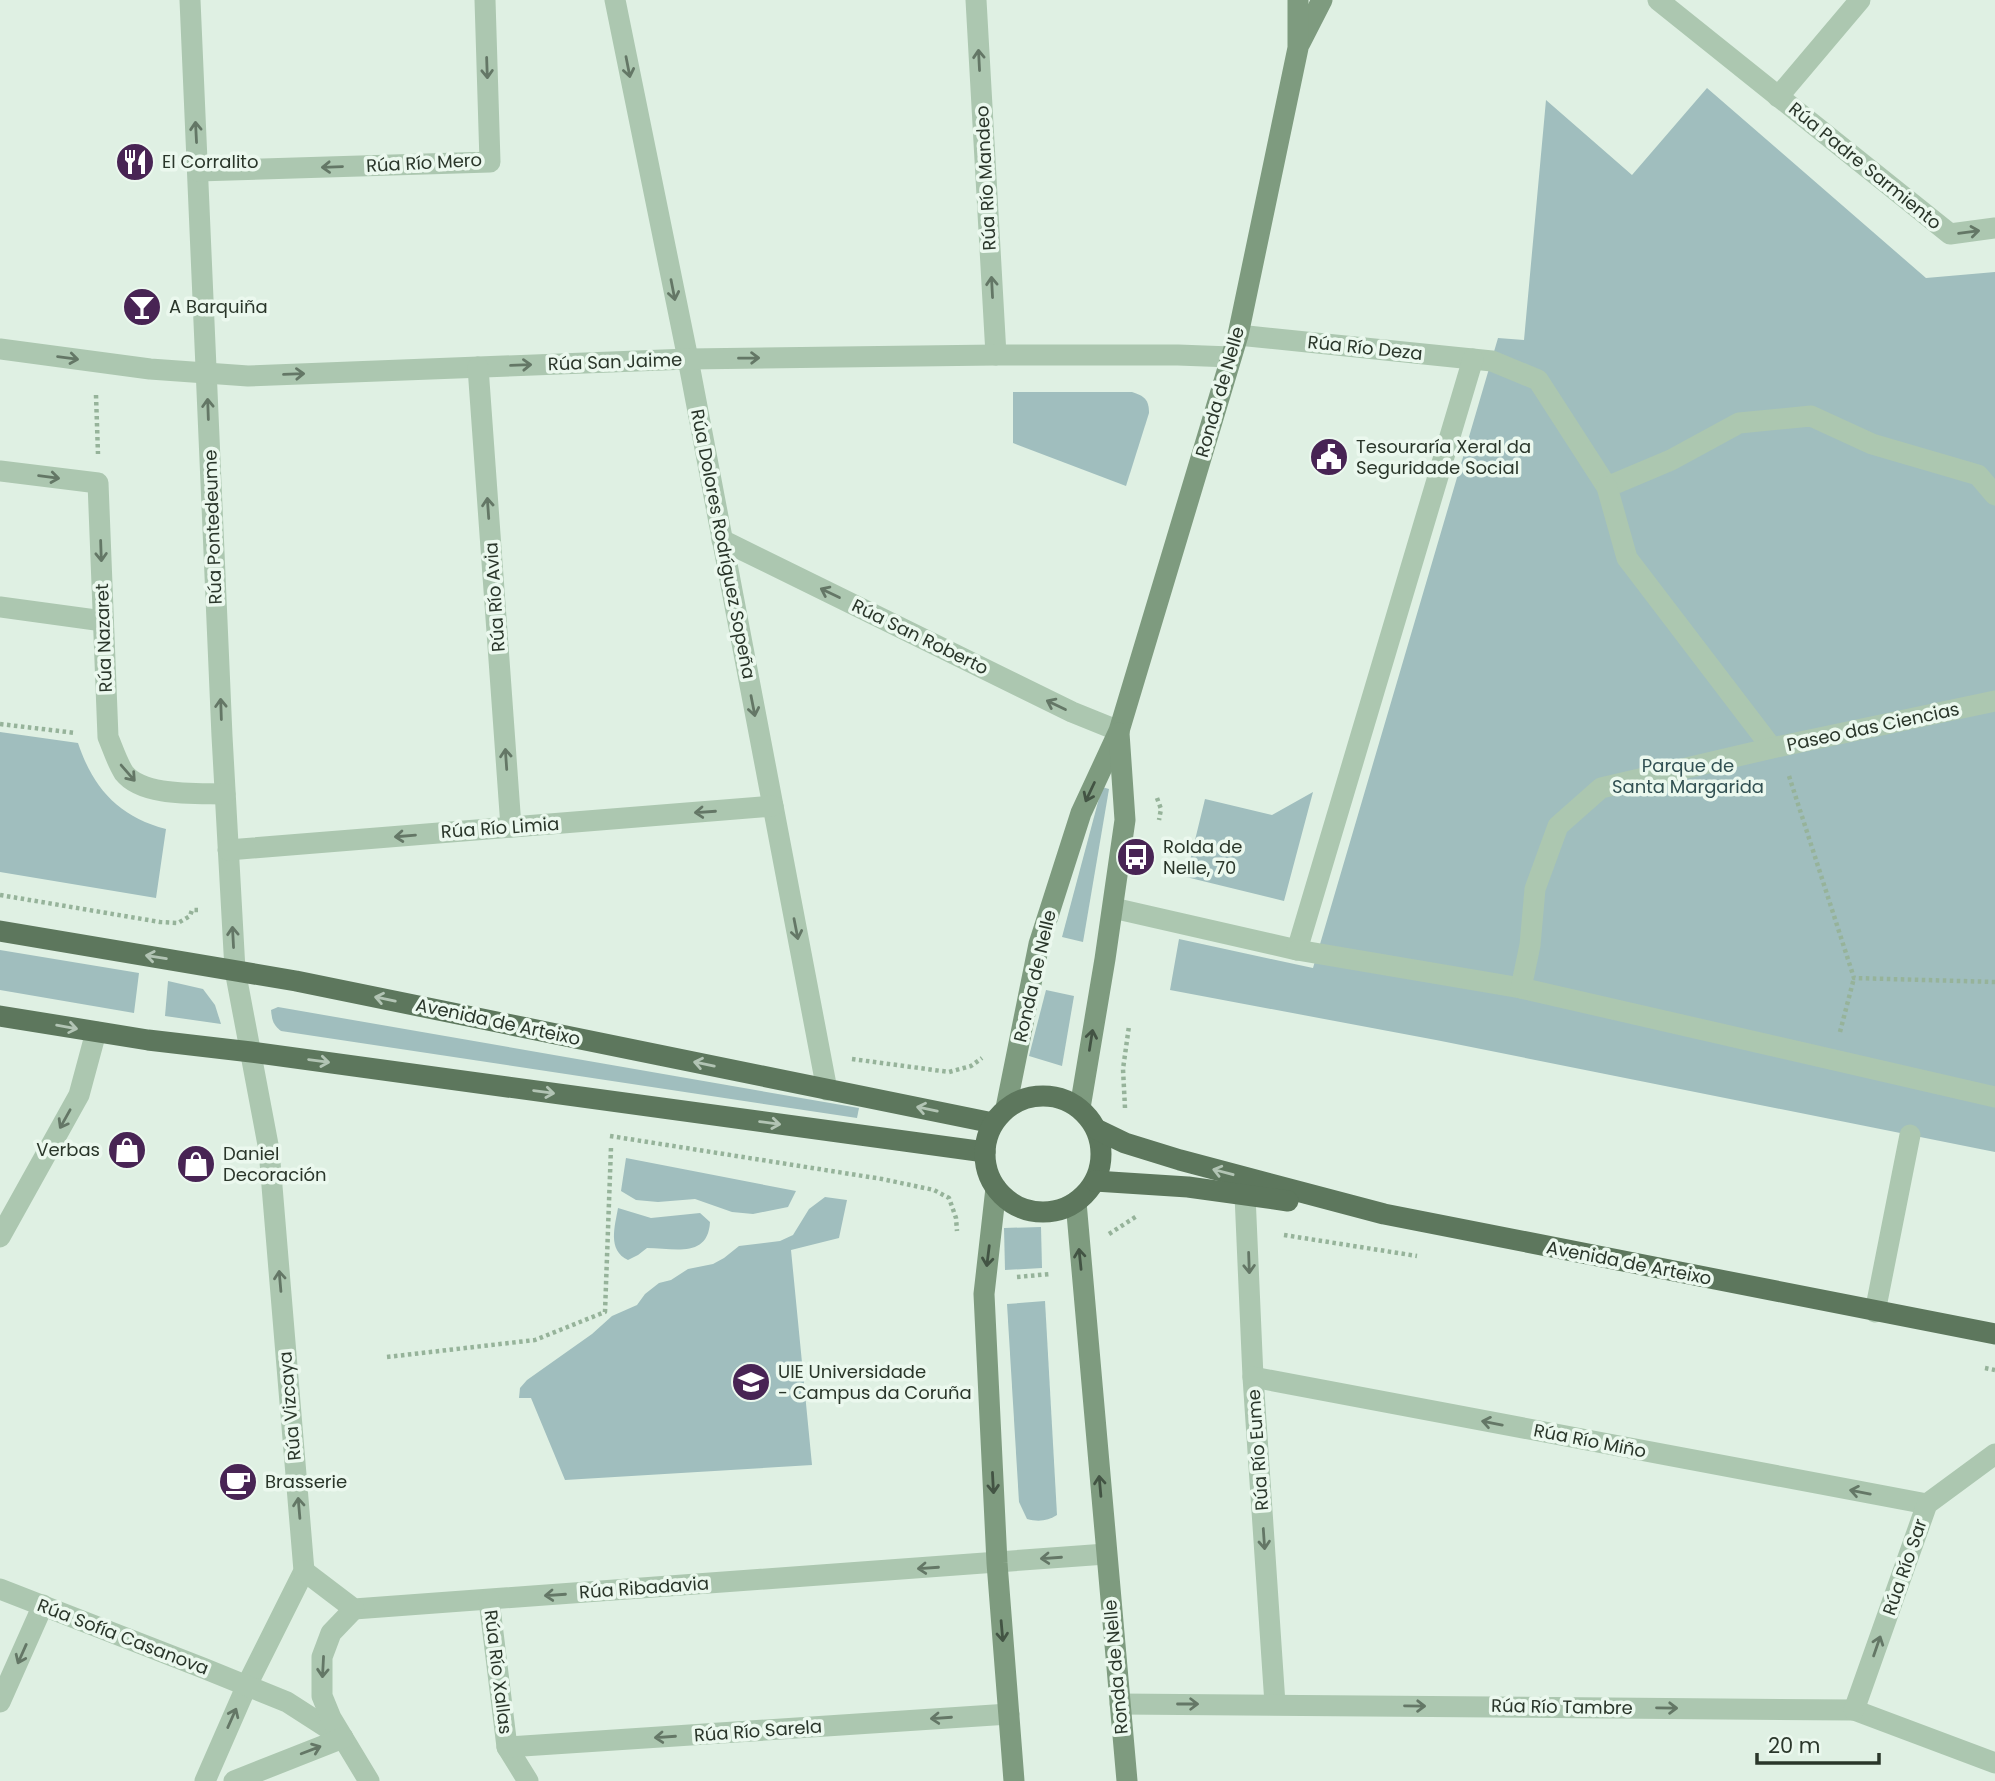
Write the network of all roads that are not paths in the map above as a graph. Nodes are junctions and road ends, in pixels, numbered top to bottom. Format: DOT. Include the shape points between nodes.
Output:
graph roads {
  1 [pos="190,0"];
  2 [pos="485,0"];
  3 [pos="615,0"];
  4 [pos="976,0"];
  5 [pos="1290,0"];
  6 [pos="1298,0"];
  7 [pos="1322,0"];
  8 [pos="1658,0"];
  9 [pos="1860,0"];
  10 [pos="1298,48"];
  11 [pos="1778,97"];
  12 [pos="198,171"];
  13 [pos="1995,228"];
  14 [pos="1238,335"];
  15 [pos="0,349"];
  16 [pos="996,355"];
  17 [pos="1231,357"];
  18 [pos="688,359"];
  19 [pos="1483,360"];
  20 [pos="478,367"];
  21 [pos="207,373"];
  22 [pos="0,471"];
  23 [pos="1987,474"];
  24 [pos="1606,487"];
  25 [pos="1995,495"];
  26 [pos="722,540"];
  27 [pos="0,607"];
  28 [pos="103,621"];
  29 [pos="1995,701"];
  30 [pos="1119,730"];
  31 [pos="1772,748"];
  32 [pos="225,794"];
  33 [pos="773,806"];
  34 [pos="511,827"];
  35 [pos="228,850"];
  36 [pos="1113,908"];
  37 [pos="0,931"];
  38 [pos="1297,950"];
  39 [pos="235,970"];
  40 [pos="1521,988"];
  41 [pos="0,1016"];
  42 [pos="96,1032"];
  43 [pos="251,1052"];
  44 [pos="827,1090"];
  45 [pos="1995,1097"];
  46 [pos="1080,1108"];
  47 [pos="1000,1116"];
  48 [pos="1096,1129"];
  49 [pos="1910,1135"];
  50 [pos="985,1152"];
  51 [pos="1095,1181"];
  52 [pos="996,1188"];
  53 [pos="1245,1195"];
  54 [pos="1076,1202"];
  55 [pos="1384,1214"];
  56 [pos="0,1237"];
  57 [pos="1875,1312"];
  58 [pos="1995,1334"];
  59 [pos="1253,1377"];
  60 [pos="1995,1454"];
  61 [pos="1927,1504"];
  62 [pos="1106,1554"];
  63 [pos="996,1563"];
  64 [pos="304,1571"];
  65 [pos="0,1589"];
  66 [pos="489,1600"];
  67 [pos="43,1605"];
  68 [pos="354,1609"];
  69 [pos="247,1685"];
  70 [pos="0,1702"];
  71 [pos="1119,1704"];
  72 [pos="1275,1704"];
  73 [pos="1854,1710"];
  74 [pos="1009,1714"];
  75 [pos="343,1738"];
  76 [pos="507,1747"];
  77 [pos="1995,1763"];
  78 [pos="205,1781"];
  79 [pos="234,1781"];
  80 [pos="369,1781"];
  81 [pos="528,1781"];
  82 [pos="1014,1781"];
  83 [pos="1127,1781"];
  12 -- 1 [label="street, Rúa Pontedeume, one-way"];
  2 -- 12 [label="street, Rúa Río Mero, one-way" via="490,162"];
  3 -- 18 [label="street, Rúa Dolores Rodríguez Sopeña, one-way"];
  16 -- 4 [label="street, Rúa Río Mandeo, one-way"];
  5 -- 10 [label="street"];
  6 -- 10 [label="street, Ronda de Nelle"];
  7 -- 10 [label="street, Ronda de Nelle"];
  8 -- 11 [label="street, Rúa Padre Sarmiento"];
  9 -- 11 [label="street"];
  10 -- 14 [label="street, Ronda de Nelle"];
  11 -- 13 [label="street, Rúa Padre Sarmiento, one-way" via="1950,234"];
  12 -- 21 [label="street, Rúa Pontedeume"];
  14 -- 17 [label="street, Ronda de Nelle"];
  14 -- 19 [label="street, Rúa Río Deza"];
  15 -- 21 [label="street, Rúa San Jaime, one-way"];
  16 -- 17 [label="street, Rúa San Jaime"];
  18 -- 16 [label="street, Rúa San Jaime, one-way"];
  17 -- 30 [label="street, Ronda de Nelle"];
  20 -- 18 [label="street, Rúa San Jaime, one-way"];
  18 -- 26 [label="street, Rúa Dolores Rodríguez Sopeña"];
  19 -- 24 [label="street" via="1538,380"];
  19 -- 38 [label="street"];
  21 -- 20 [label="street, Rúa San Jaime, one-way" via="248,376"];
  34 -- 20 [label="street, Rúa Río Avia, one-way"];
  32 -- 21 [label="street, Rúa Pontedeume, one-way"];
  22 -- 28 [label="street, Rúa Nazaret, one-way" via="98,483"];
  23 -- 24 [label="street" via="1872,444 1811,416 1739,423 1671,460"];
  23 -- 25 [label="street"];
  24 -- 31 [label="street" via="1627,558"];
  30 -- 26 [label="street, Rúa San Roberto, one-way" via="1072,712"];
  26 -- 33 [label="street, Rúa Dolores Rodríguez Sopeña, one-way"];
  27 -- 28 [label="street"];
  28 -- 32 [label="street, Rúa Nazaret, one-way" via="108,737 125,774 152,789"];
  29 -- 31 [label="street, Paseo das Ciencias"];
  30 -- 36 [label="street, Ronda de Nelle" via="1125,820"];
  30 -- 47 [label="street, Ronda de Nelle, one-way" via="1081,813 1039,943"];
  31 -- 40 [label="street, Paseo das Ciencias" via="1601,788 1558,827 1535,889"];
  32 -- 35 [label="street, Rúa Pontedeume"];
  33 -- 34 [label="street, Rúa Río Limia, one-way"];
  33 -- 44 [label="street, Rúa Dolores Rodríguez Sopeña, one-way"];
  34 -- 35 [label="street, Rúa Río Limia, one-way"];
  39 -- 35 [label="street, Rúa Pontedeume, one-way"];
  36 -- 38 [label="street"];
  46 -- 36 [label="street, Ronda de Nelle, one-way"];
  39 -- 37 [label="main road, Avenida de Arteixo, one-way"];
  38 -- 40 [label="street"];
  39 -- 43 [label="street, Rúa Pontedeume"];
  44 -- 39 [label="main road, Avenida de Arteixo, one-way"];
  40 -- 45 [label="street"];
  41 -- 42 [label="main road, one-way"];
  42 -- 43 [label="main road"];
  42 -- 56 [label="street, one-way" via="79,1095"];
  43 -- 50 [label="main road, one-way"];
  64 -- 43 [label="street, Rúa Vizcaya, one-way" via="269,1150"];
  47 -- 44 [label="main road, Avenida de Arteixo, one-way"];
  46 -- 47 [label="main road" via="1063,1098 1043,1095 1024,1098"];
  46 -- 48 [label="main road"];
  47 -- 50 [label="main road" via="987,1137"];
  48 -- 51 [label="main road" via="1101,1146"];
  55 -- 48 [label="main road, Avenida de Arteixo, one-way" via="1180,1160"];
  49 -- 57 [label="street"];
  50 -- 52 [label="main road"];
  51 -- 53 [label="main road, Avenida de Arteixo"];
  51 -- 54 [label="main road"];
  52 -- 54 [label="main road" via="1025,1209 1059,1210"];
  52 -- 63 [label="street, one-way" via="985,1280"];
  53 -- 55 [label="main road, Avenida de Arteixo"];
  53 -- 59 [label="street, Rúa Río Eume, one-way"];
  62 -- 54 [label="street, Ronda de Nelle, one-way"];
  55 -- 57 [label="main road, Avenida de Arteixo"];
  57 -- 58 [label="main road, Avenida de Arteixo"];
  61 -- 59 [label="street, Rúa Río Miño, one-way"];
  59 -- 72 [label="street, Rúa Río Eume, one-way"];
  60 -- 61 [label="street, Rúa Río Sar"];
  73 -- 61 [label="street, Rúa Río Sar, one-way"];
  62 -- 63 [label="street, one-way"];
  62 -- 71 [label="street, Ronda de Nelle"];
  63 -- 66 [label="street, Rúa Ribadavia, one-way"];
  63 -- 74 [label="street, one-way"];
  64 -- 68 [label="street"];
  64 -- 69 [label="street"];
  65 -- 67 [label="street, Rúa Sofía Casanova"];
  66 -- 68 [label="street, Rúa Ribadavia"];
  66 -- 76 [label="street, Rúa Río Xallas"];
  67 -- 69 [label="street, Rúa Sofía Casanova"];
  67 -- 70 [label="street, one-way"];
  68 -- 75 [label="street, one-way" via="331,1633 322,1657 322,1696"];
  69 -- 75 [label="street, Rúa Sofía Casanova" via="287,1702"];
  78 -- 69 [label="street, one-way"];
  71 -- 72 [label="street, Rúa Río Tambre, one-way"];
  71 -- 83 [label="street, Ronda de Nelle"];
  72 -- 73 [label="street, Rúa Río Tambre, one-way"];
  73 -- 77 [label="street, Rúa Río Tambre"];
  74 -- 76 [label="street, Rúa Río Sarela, one-way"];
  74 -- 82 [label="street"];
  79 -- 75 [label="street, one-way"];
  75 -- 80 [label="street"];
  76 -- 81 [label="street, Rúa Río Xallas"];
}
